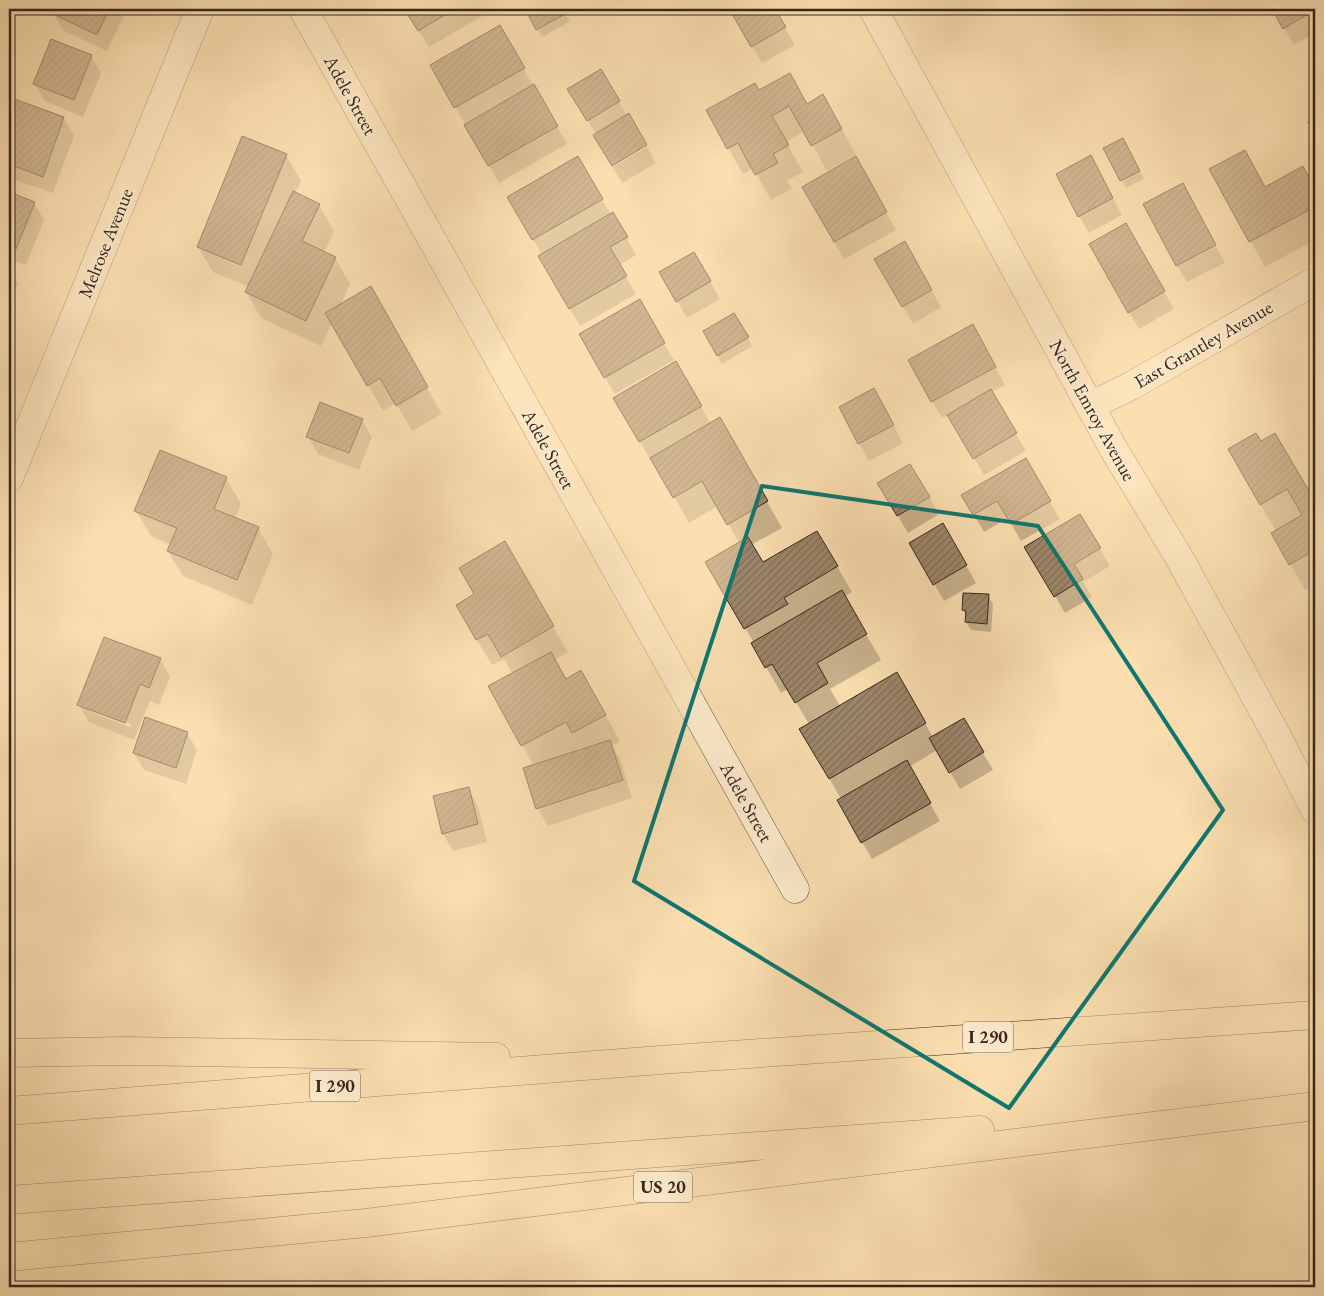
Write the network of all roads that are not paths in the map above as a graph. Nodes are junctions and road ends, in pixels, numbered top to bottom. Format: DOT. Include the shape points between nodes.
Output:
graph roads {
  1 [pos="200,9"];
  2 [pos="303,9"];
  3 [pos="873,9"];
  4 [pos="1315,281"];
  5 [pos="1090,406"];
  6 [pos="9,478"];
  7 [pos="1315,810"];
  8 [pos="795,889"];
  9 [pos="1315,1015"];
  10 [pos="9,1053"];
  11 [pos="660,1060"];
  12 [pos="1315,1106"];
  13 [pos="9,1111"];
  14 [pos="9,1200"];
  15 [pos="9,1257"];
  1 -- 6 [label="street, Melrose Avenue"];
  2 -- 8 [label="street, Adele Street"];
  3 -- 5 [label="street, North Emroy Avenue"];
  4 -- 5 [label="street, East Grantley Avenue"];
  5 -- 7 [label="street, North Emroy Avenue" via="1180,559"];
  9 -- 11 [label="highway, I 290"];
  10 -- 11 [label="highway" via="126,1051"];
  11 -- 13 [label="highway, I 290"];
  12 -- 14 [label="highway"];
  12 -- 15 [label="highway, US 20" via="366,1223"];
}
